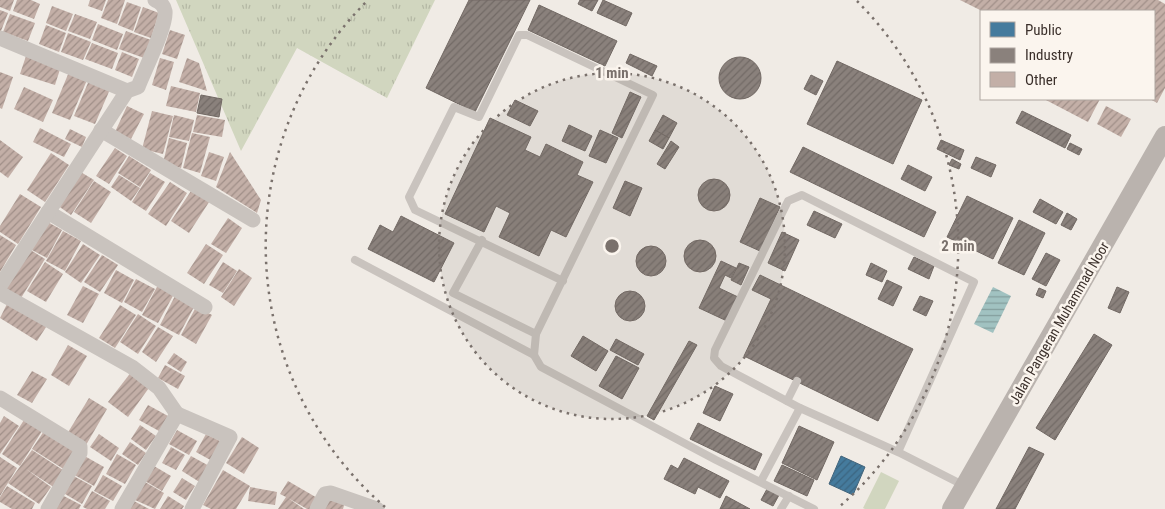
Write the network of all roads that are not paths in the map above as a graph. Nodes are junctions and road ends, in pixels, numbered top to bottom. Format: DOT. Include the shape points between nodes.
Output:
graph roads {
  1 [pos="155,0"];
  2 [pos="0,38"];
  3 [pos="127,91"];
  4 [pos="101,130"];
  5 [pos="1165,136"];
  6 [pos="48,212"];
  7 [pos="253,220"];
  8 [pos="482,240"];
  9 [pos="355,260"];
  10 [pos="563,281"];
  11 [pos="0,286"];
  12 [pos="0,293"];
  13 [pos="205,307"];
  14 [pos="536,334"];
  15 [pos="534,355"];
  16 [pos="798,382"];
  17 [pos="0,398"];
  18 [pos="787,401"];
  19 [pos="800,408"];
  20 [pos="177,414"];
  21 [pos="898,452"];
  22 [pos="761,482"];
  23 [pos="965,486"];
  24 [pos="789,496"];
  25 [pos="48,509"];
  26 [pos="122,509"];
  27 [pos="192,509"];
  28 [pos="317,509"];
  29 [pos="377,509"];
  30 [pos="781,509"];
  31 [pos="814,509"];
  32 [pos="952,509"];
  1 -- 3 [label="street" via="165,12 164,24 138,87"];
  2 -- 3 [label="street"];
  3 -- 4 [label="street"];
  4 -- 6 [label="street"];
  4 -- 7 [label="street"];
  5 -- 23 [label="main road, Jalan Pangeran Muhammad Noor"];
  6 -- 11 [label="street"];
  6 -- 13 [label="street"];
  8 -- 10 [label="lane"];
  8 -- 10 [label="lane" via="415,210 409,197 454,107 479,117 512,46 519,35 527,35 653,95"];
  8 -- 14 [label="lane" via="453,293"];
  9 -- 15 [label="lane"];
  10 -- 14 [label="lane"];
  12 -- 20 [label="street" via="132,367 159,388"];
  14 -- 15 [label="lane"];
  15 -- 22 [label="lane" via="541,366"];
  16 -- 18 [label="lane"];
  17 -- 25 [label="street" via="80,447 80,453"];
  18 -- 19 [label="lane"];
  18 -- 21 [label="lane" via="721,366 714,358 715,350 788,201 802,195 974,282"];
  19 -- 21 [label="lane"];
  19 -- 22 [label="lane"];
  20 -- 26 [label="street"];
  20 -- 27 [label="street" via="230,437"];
  21 -- 23 [label="lane"];
  22 -- 24 [label="lane"];
  23 -- 32 [label="main road, Jalan Pangeran Muhammad Noor"];
  24 -- 30 [label="lane"];
  24 -- 31 [label="lane"];
  28 -- 29 [label="street" via="325,494 331,492"];
}
